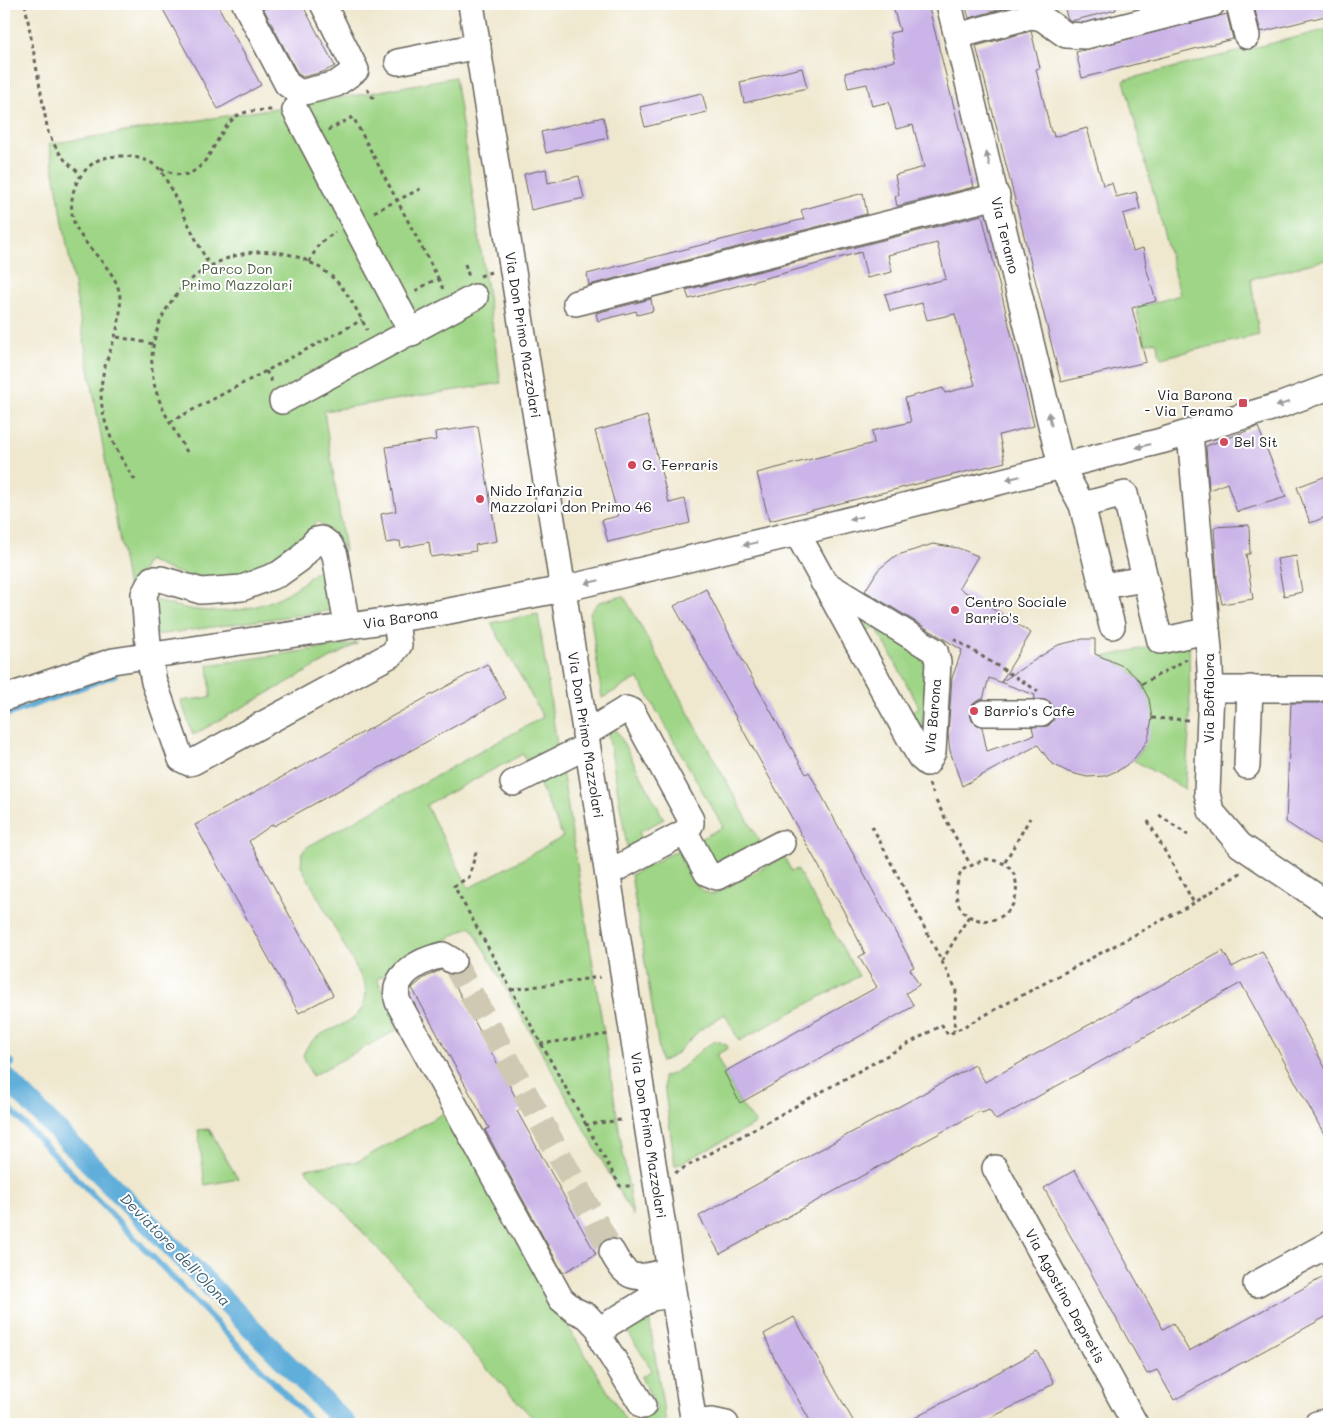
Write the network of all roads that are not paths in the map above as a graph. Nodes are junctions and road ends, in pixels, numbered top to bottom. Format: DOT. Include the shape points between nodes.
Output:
graph roads {
  1 [pos="245,4"];
  2 [pos="323,4"];
  3 [pos="471,4"];
  4 [pos="949,4"];
  5 [pos="1212,4"];
  6 [pos="1239,4"];
  7 [pos="957,36"];
  8 [pos="1247,36"];
  9 [pos="478,46"];
  10 [pos="398,62"];
  11 [pos="295,110"];
  12 [pos="997,196"];
  13 [pos="475,297"];
  14 [pos="576,302"];
  15 [pos="412,333"];
  16 [pos="1329,387"];
  17 [pos="282,401"];
  18 [pos="1190,433"];
  19 [pos="1061,466"];
  20 [pos="1082,504"];
  21 [pos="797,533"];
  22 [pos="1145,579"];
  23 [pos="823,582"];
  24 [pos="1103,586"];
  25 [pos="563,589"];
  26 [pos="396,618"];
  27 [pos="348,626"];
  28 [pos="1112,626"];
  29 [pos="1206,631"];
  30 [pos="150,656"];
  31 [pos="1250,688"];
  32 [pos="1211,689"];
  33 [pos="1318,689"];
  34 [pos="4,698"];
  35 [pos="1044,704"];
  36 [pos="984,713"];
  37 [pos="586,740"];
  38 [pos="1247,766"];
  39 [pos="513,783"];
  40 [pos="685,832"];
  41 [pos="782,843"];
  42 [pos="608,874"];
  43 [pos="1329,905"];
  44 [pos="453,961"];
  45 [pos="995,1168"];
  46 [pos="1329,1244"];
  47 [pos="612,1252"];
  48 [pos="671,1283"];
  49 [pos="1256,1284"];
  50 [pos="602,1332"];
  51 [pos="643,1406"];
  52 [pos="1329,1421"];
  53 [pos="694,1424"];
  54 [pos="726,1424"];
  55 [pos="1135,1424"];
  56 [pos="1317,1424"];
  1 -- 2 [label="street" via="286,84 300,93 336,84 356,70"];
  3 -- 9 [label="street, Via Don Primo Mazzolari"];
  4 -- 7 [label="street, Via Teramo"];
  5 -- 7 [label="street" via="1086,36 1066,35 1042,18 1031,16"];
  6 -- 8 [label="street"];
  12 -- 7 [label="street, Via Teramo, one-way"];
  9 -- 10 [label="street"];
  9 -- 25 [label="street, Via Don Primo Mazzolari"];
  11 -- 15 [label="street"];
  12 -- 14 [label="street"];
  19 -- 12 [label="street, Via Teramo, one-way"];
  13 -- 15 [label="street"];
  15 -- 17 [label="street"];
  16 -- 18 [label="street, Via Barona, one-way"];
  18 -- 19 [label="street, Via Barona, one-way"];
  18 -- 29 [label="street, Via Boffalora"];
  19 -- 20 [label="street"];
  19 -- 21 [label="street, Via Barona, one-way"];
  20 -- 22 [label="street" via="1125,494"];
  20 -- 24 [label="street"];
  21 -- 23 [label="street, Via Barona"];
  21 -- 25 [label="street, Via Barona, one-way"];
  22 -- 24 [label="street"];
  22 -- 29 [label="street" via="1160,641"];
  23 -- 23 [label="street, Via Barona" via="920,757 927,763 933,752 938,662 935,651"];
  24 -- 28 [label="street"];
  25 -- 26 [label="street, Via Barona"];
  25 -- 37 [label="street, Via Don Primo Mazzolari"];
  26 -- 27 [label="street, Via Barona"];
  26 -- 30 [label="street" via="399,645 392,654 189,763 177,753 154,682"];
  27 -- 30 [label="street, Via Barona"];
  27 -- 30 [label="street" via="335,555 326,540 318,538 300,559 279,574 242,588 201,590 152,579 144,594"];
  29 -- 32 [label="street, Via Boffalora"];
  30 -- 34 [label="street, Via Barona" via="112,661"];
  31 -- 32 [label="street"];
  31 -- 33 [label="street"];
  31 -- 38 [label="street"];
  32 -- 43 [label="street, Via Boffalora" via="1207,793 1211,811 1240,844"];
  35 -- 36 [label="street"];
  37 -- 39 [label="street"];
  37 -- 40 [label="street" via="626,710 634,713 689,815 691,824"];
  37 -- 42 [label="street, Via Don Primo Mazzolari"];
  40 -- 41 [label="street" via="708,872 717,877"];
  40 -- 42 [label="street"];
  42 -- 48 [label="street, Via Don Primo Mazzolari"];
  44 -- 50 [label="street" via="443,955 436,957 401,976 395,988 398,1002 561,1299 587,1316"];
  45 -- 55 [label="street, Via Agostino Depretis"];
  46 -- 49 [label="street"];
  47 -- 48 [label="street" via="629,1275"];
  48 -- 50 [label="street"];
  48 -- 53 [label="street, Via Don Primo Mazzolari"];
  50 -- 51 [label="street" via="602,1341"];
  52 -- 56 [label="street"];
  53 -- 54 [label="street" via="712,1421"];
}
